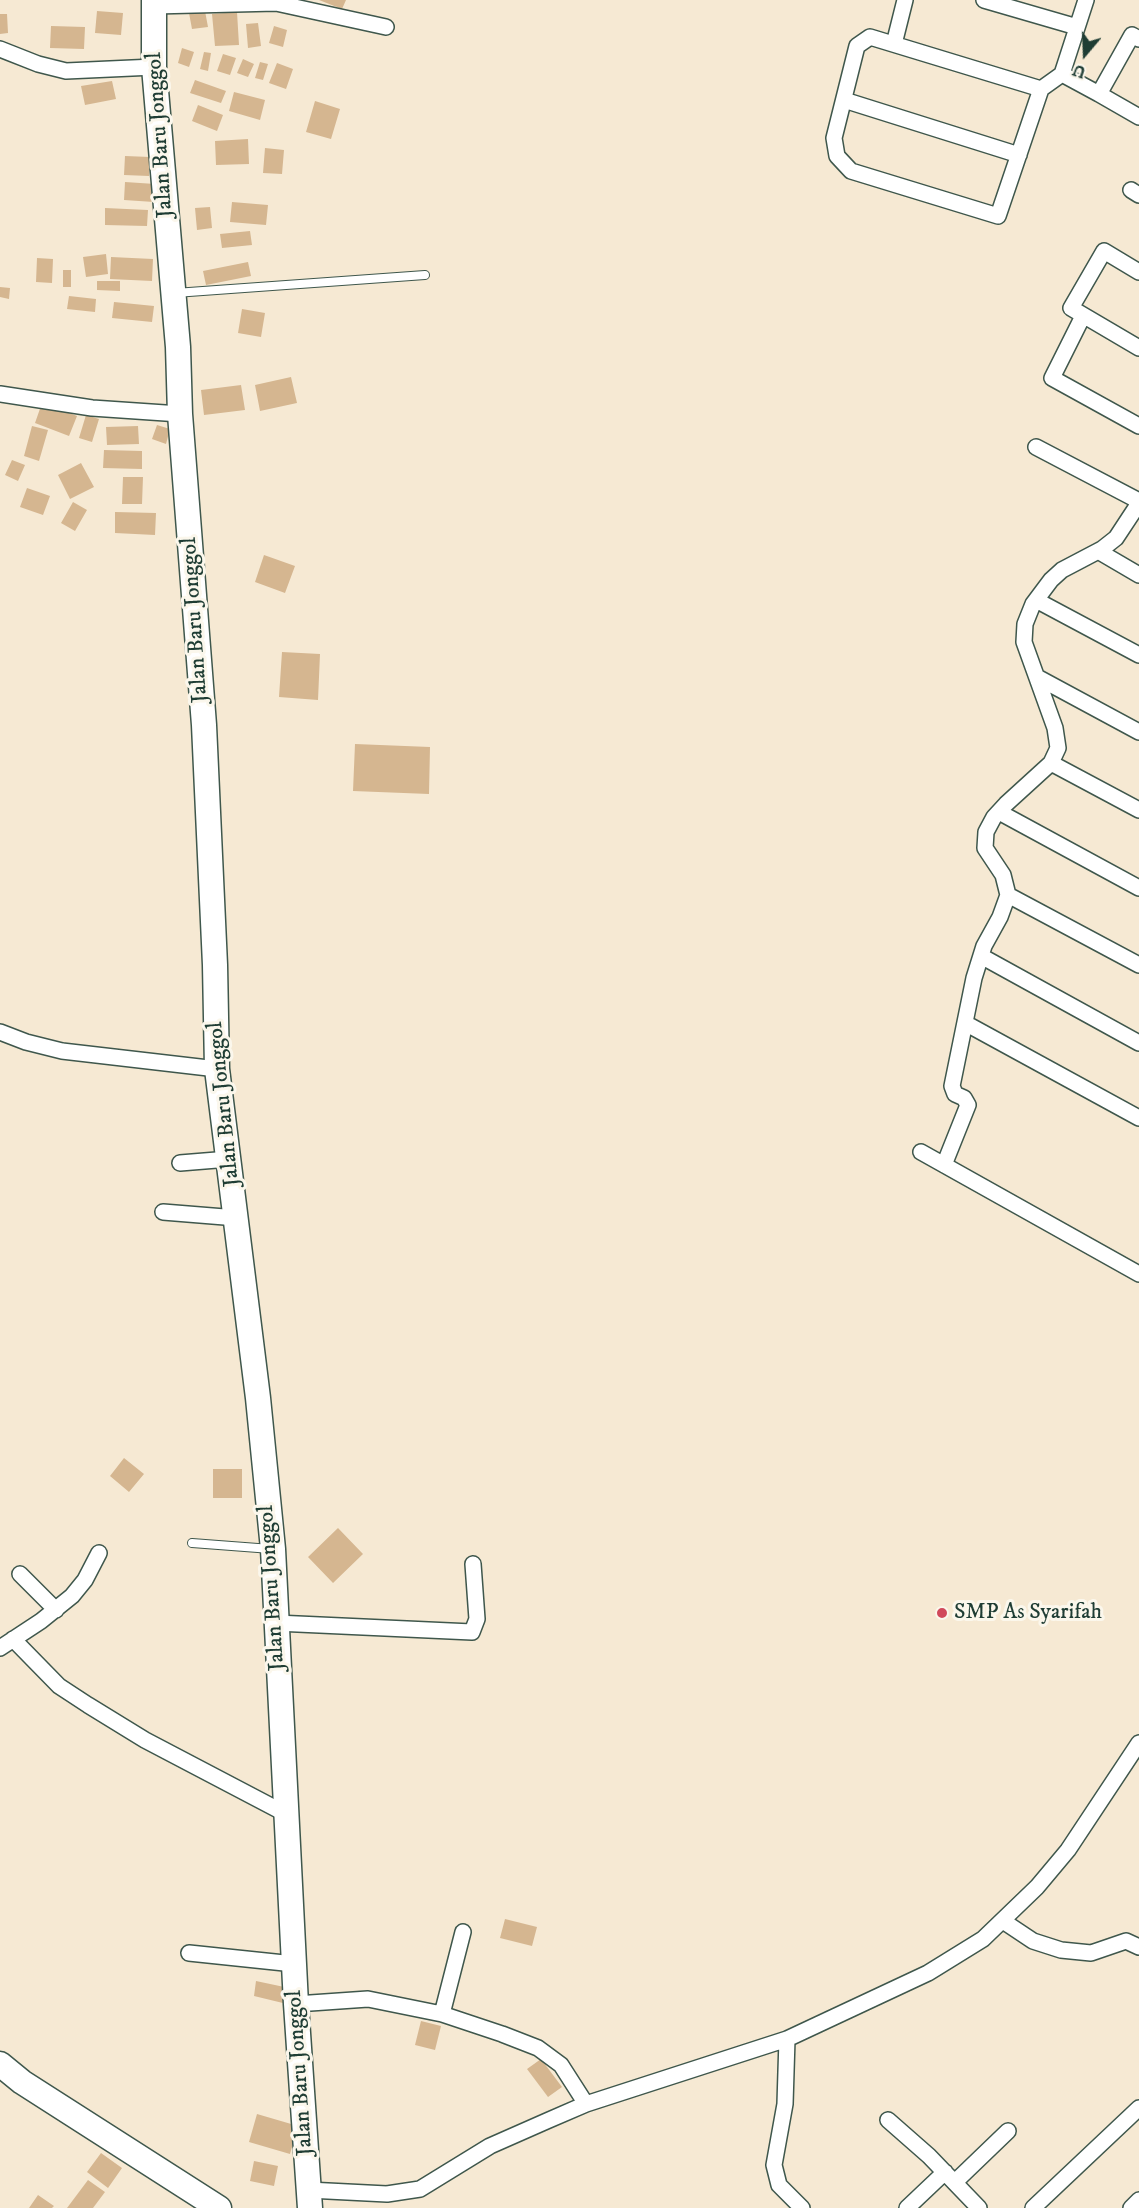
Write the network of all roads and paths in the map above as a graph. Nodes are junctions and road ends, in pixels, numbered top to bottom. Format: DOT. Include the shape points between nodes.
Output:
graph roads {
  1 [pos="905,0"];
  2 [pos="984,0"];
  3 [pos="1086,0"];
  4 [pos="154,3"];
  5 [pos="386,27"];
  6 [pos="1077,27"];
  7 [pos="1139,39"];
  8 [pos="894,44"];
  9 [pos="0,49"];
  10 [pos="154,67"];
  11 [pos="1062,74"];
  12 [pos="1041,90"];
  13 [pos="1099,94"];
  14 [pos="844,100"];
  15 [pos="1139,117"];
  16 [pos="1019,155"];
  17 [pos="1139,272"];
  18 [pos="425,275"];
  19 [pos="174,293"];
  20 [pos="1083,316"];
  21 [pos="1139,348"];
  22 [pos="0,394"];
  23 [pos="180,414"];
  24 [pos="1139,426"];
  25 [pos="1036,447"];
  26 [pos="1139,502"];
  27 [pos="1098,551"];
  28 [pos="1139,575"];
  29 [pos="1036,600"];
  30 [pos="1139,655"];
  31 [pos="1037,677"];
  32 [pos="1139,732"];
  33 [pos="1051,763"];
  34 [pos="1139,810"];
  35 [pos="999,812"];
  36 [pos="1139,888"];
  37 [pos="1008,895"];
  38 [pos="981,956"];
  39 [pos="1139,965"];
  40 [pos="965,1023"];
  41 [pos="0,1032"];
  42 [pos="1139,1043"];
  43 [pos="217,1069"];
  44 [pos="1139,1118"];
  45 [pos="921,1152"];
  46 [pos="228,1159"];
  47 [pos="180,1163"];
  48 [pos="944,1165"];
  49 [pos="163,1212"];
  50 [pos="237,1218"];
  51 [pos="1139,1274"];
  52 [pos="192,1543"];
  53 [pos="273,1549"];
  54 [pos="99,1553"];
  55 [pos="473,1564"];
  56 [pos="20,1574"];
  57 [pos="56,1610"];
  58 [pos="276,1623"];
  59 [pos="14,1639"];
  60 [pos="0,1648"];
  61 [pos="1139,1743"];
  62 [pos="288,1815"];
  63 [pos="1003,1921"];
  64 [pos="463,1932"];
  65 [pos="1139,1947"];
  66 [pos="189,1953"];
  67 [pos="294,1964"];
  68 [pos="296,2004"];
  69 [pos="441,2014"];
  70 [pos="787,2039"];
  71 [pos="0,2064"];
  72 [pos="586,2104"];
  73 [pos="1139,2108"];
  74 [pos="888,2120"];
  75 [pos="1008,2131"];
  76 [pos="950,2177"];
  77 [pos="309,2199"];
  78 [pos="1139,2200"];
  79 [pos="219,2208"];
  80 [pos="802,2208"];
  81 [pos="908,2208"];
  82 [pos="979,2208"];
  83 [pos="1033,2208"];
  84 [pos="1131,2208"];
  1 -- 8 [label="street"];
  2 -- 6 [label="street"];
  3 -- 6 [label="street"];
  4 -- 5 [label="street" via="276,3"];
  4 -- 10 [label="main road, Jalan Baru Jonggol"];
  6 -- 11 [label="street"];
  7 -- 13 [label="street" via="1132,35"];
  8 -- 12 [label="street"];
  8 -- 14 [label="street" via="870,37 857,46"];
  9 -- 10 [label="street" via="66,71"];
  10 -- 19 [label="main road, Jalan Baru Jonggol"];
  11 -- 12 [label="street"];
  11 -- 13 [label="street"];
  12 -- 16 [label="street"];
  13 -- 15 [label="street"];
  14 -- 16 [label="street"];
  14 -- 16 [label="street" via="834,138 837,156 850,171 998,216"];
  17 -- 20 [label="street" via="1104,251 1071,308"];
  18 -- 19 [label="lane"];
  19 -- 23 [label="main road, Jalan Baru Jonggol"];
  20 -- 21 [label="street"];
  20 -- 24 [label="street" via="1052,378"];
  22 -- 23 [label="street" via="92,408"];
  23 -- 43 [label="main road, Jalan Baru Jonggol" via="207,784"];
  25 -- 26 [label="street"];
  26 -- 27 [label="street" via="1116,538"];
  27 -- 28 [label="street"];
  27 -- 29 [label="street" via="1062,570"];
  29 -- 30 [label="street"];
  29 -- 31 [label="street" via="1023,633"];
  31 -- 32 [label="street"];
  31 -- 33 [label="street" via="1059,740"];
  33 -- 34 [label="street"];
  33 -- 35 [label="street"];
  35 -- 36 [label="street"];
  35 -- 37 [label="street" via="983,842 1003,875"];
  37 -- 38 [label="street"];
  37 -- 39 [label="street"];
  38 -- 40 [label="street"];
  38 -- 42 [label="street"];
  40 -- 44 [label="street"];
  40 -- 48 [label="street" via="952,1086 969,1106"];
  41 -- 43 [label="street" via="62,1051"];
  43 -- 46 [label="main road, Jalan Baru Jonggol"];
  45 -- 48 [label="street"];
  46 -- 47 [label="street"];
  46 -- 50 [label="main road, Jalan Baru Jonggol"];
  48 -- 51 [label="street"];
  49 -- 50 [label="street"];
  50 -- 53 [label="main road, Jalan Baru Jonggol"];
  52 -- 53 [label="lane"];
  53 -- 58 [label="main road, Jalan Baru Jonggol"];
  54 -- 57 [label="street" via="85,1580"];
  55 -- 58 [label="street" via="477,1619 472,1632"];
  56 -- 57 [label="street"];
  57 -- 59 [label="street"];
  58 -- 62 [label="main road, Jalan Baru Jonggol"];
  59 -- 60 [label="street"];
  59 -- 62 [label="street" via="59,1686 88,1705"];
  61 -- 63 [label="street" via="1054,1869"];
  62 -- 67 [label="main road, Jalan Baru Jonggol"];
  63 -- 65 [label="street" via="1033,1941 1061,1950 1091,1953 1126,1941"];
  63 -- 70 [label="street" via="961,1954 928,1973"];
  64 -- 69 [label="street"];
  66 -- 67 [label="street"];
  67 -- 68 [label="main road, Jalan Baru Jonggol"];
  68 -- 69 [label="street" via="368,1999"];
  68 -- 77 [label="main road, Jalan Baru Jonggol"];
  69 -- 72 [label="street" via="538,2049 561,2065"];
  70 -- 72 [label="street"];
  70 -- 80 [label="street" via="785,2104 774,2166 779,2185"];
  71 -- 79 [label="main road"];
  72 -- 77 [label="street" via="490,2146 420,2189"];
  73 -- 83 [label="street"];
  74 -- 76 [label="street"];
  75 -- 76 [label="street"];
  76 -- 81 [label="street"];
  76 -- 82 [label="street"];
  78 -- 84 [label="street"];
}
